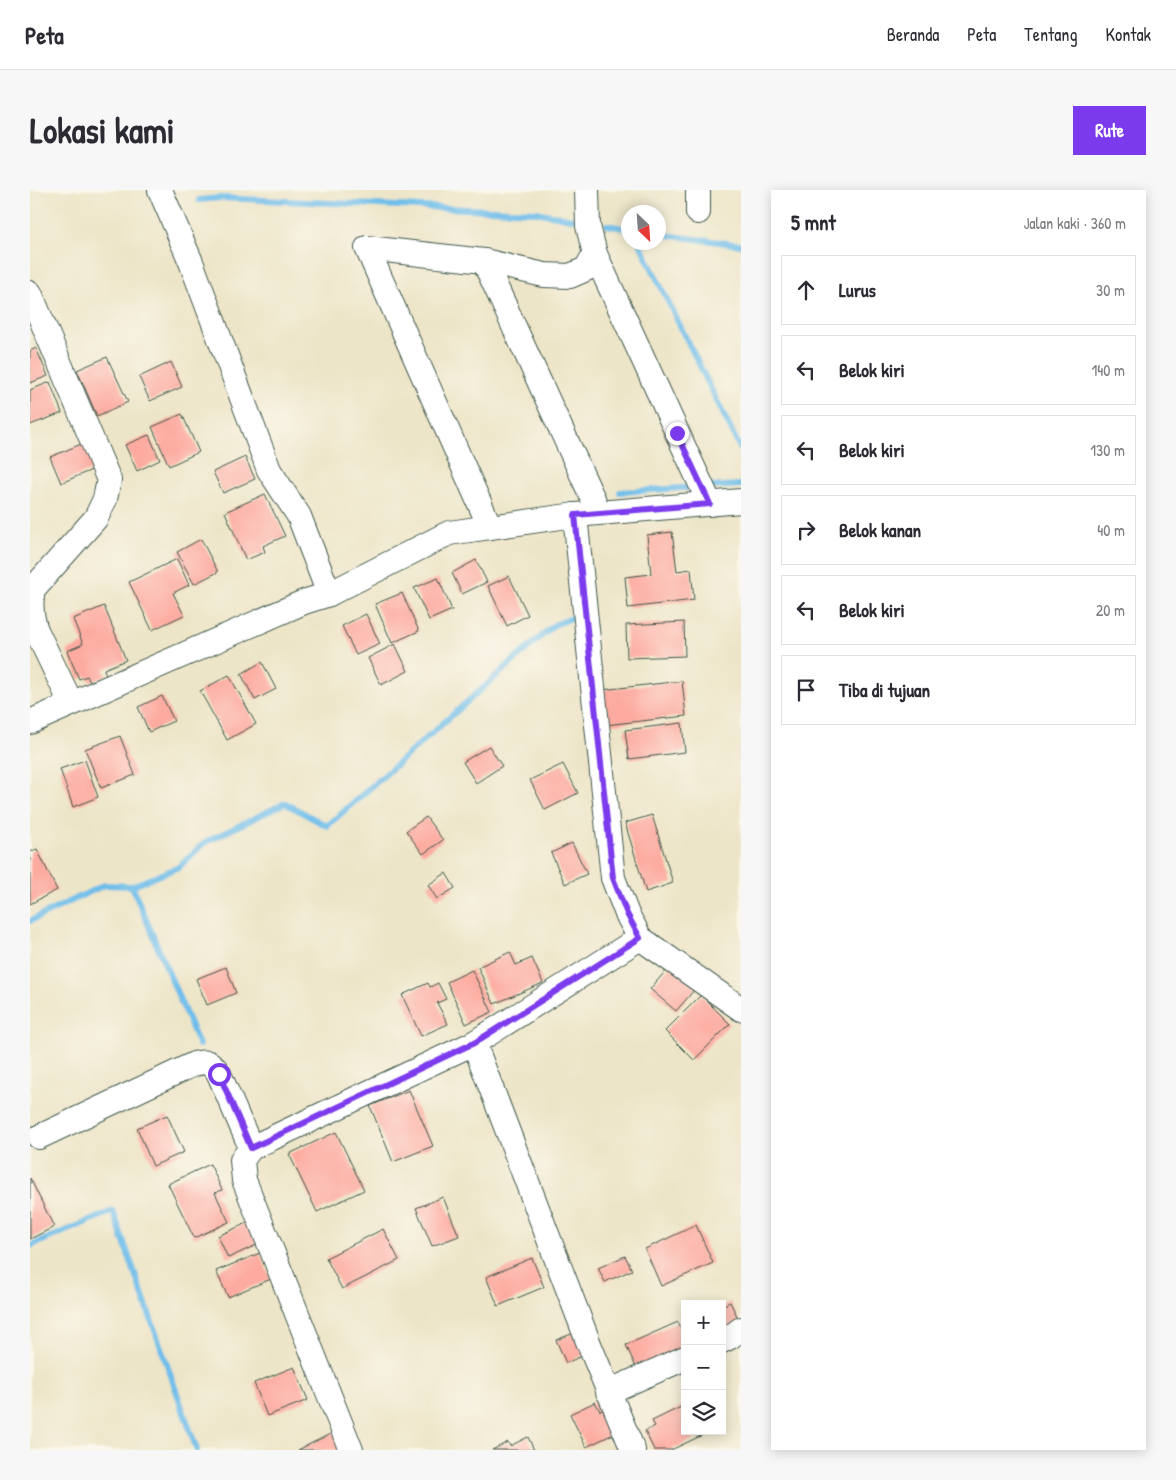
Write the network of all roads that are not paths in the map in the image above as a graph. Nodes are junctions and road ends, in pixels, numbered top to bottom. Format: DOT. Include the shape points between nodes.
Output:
graph roads {
  1 [pos="160,190"];
  2 [pos="588,190"];
  3 [pos="596,254"];
  4 [pos="484,260"];
  5 [pos="30,293"];
  6 [pos="741,501"];
  7 [pos="710,504"];
  8 [pos="599,512"];
  9 [pos="575,515"];
  10 [pos="490,527"];
  11 [pos="329,594"];
  12 [pos="71,703"];
  13 [pos="30,722"];
  14 [pos="640,938"];
  15 [pos="741,1009"];
  16 [pos="474,1043"];
  17 [pos="39,1137"];
  18 [pos="251,1148"];
  19 [pos="741,1329"];
  20 [pos="726,1339"];
  21 [pos="681,1360"];
  22 [pos="608,1392"];
  23 [pos="351,1450"];
  24 [pos="633,1450"];
  1 -- 11 [label="street" via="191,262 269,470 298,516"];
  2 -- 3 [label="street" via="588,226"];
  3 -- 4 [label="street" via="586,270 570,276 544,275"];
  3 -- 7 [label="street"];
  4 -- 8 [label="street"];
  4 -- 10 [label="street" via="368,248"];
  5 -- 12 [label="street" via="109,480 105,500 96,518 34,590 31,603 36,630"];
  6 -- 7 [label="street"];
  7 -- 8 [label="street"];
  8 -- 9 [label="street"];
  9 -- 10 [label="street"];
  9 -- 14 [label="street" via="613,878"];
  10 -- 11 [label="street" via="449,533"];
  11 -- 12 [label="street"];
  12 -- 13 [label="street"];
  14 -- 15 [label="street"];
  14 -- 16 [label="street"];
  16 -- 18 [label="street"];
  16 -- 22 [label="street"];
  17 -- 18 [label="street" via="194,1064 207,1062 214,1065 219,1074"];
  18 -- 23 [label="street" via="242,1160 244,1180"];
  19 -- 20 [label="street"];
  21 -- 22 [label="street"];
  22 -- 24 [label="street"];
}
